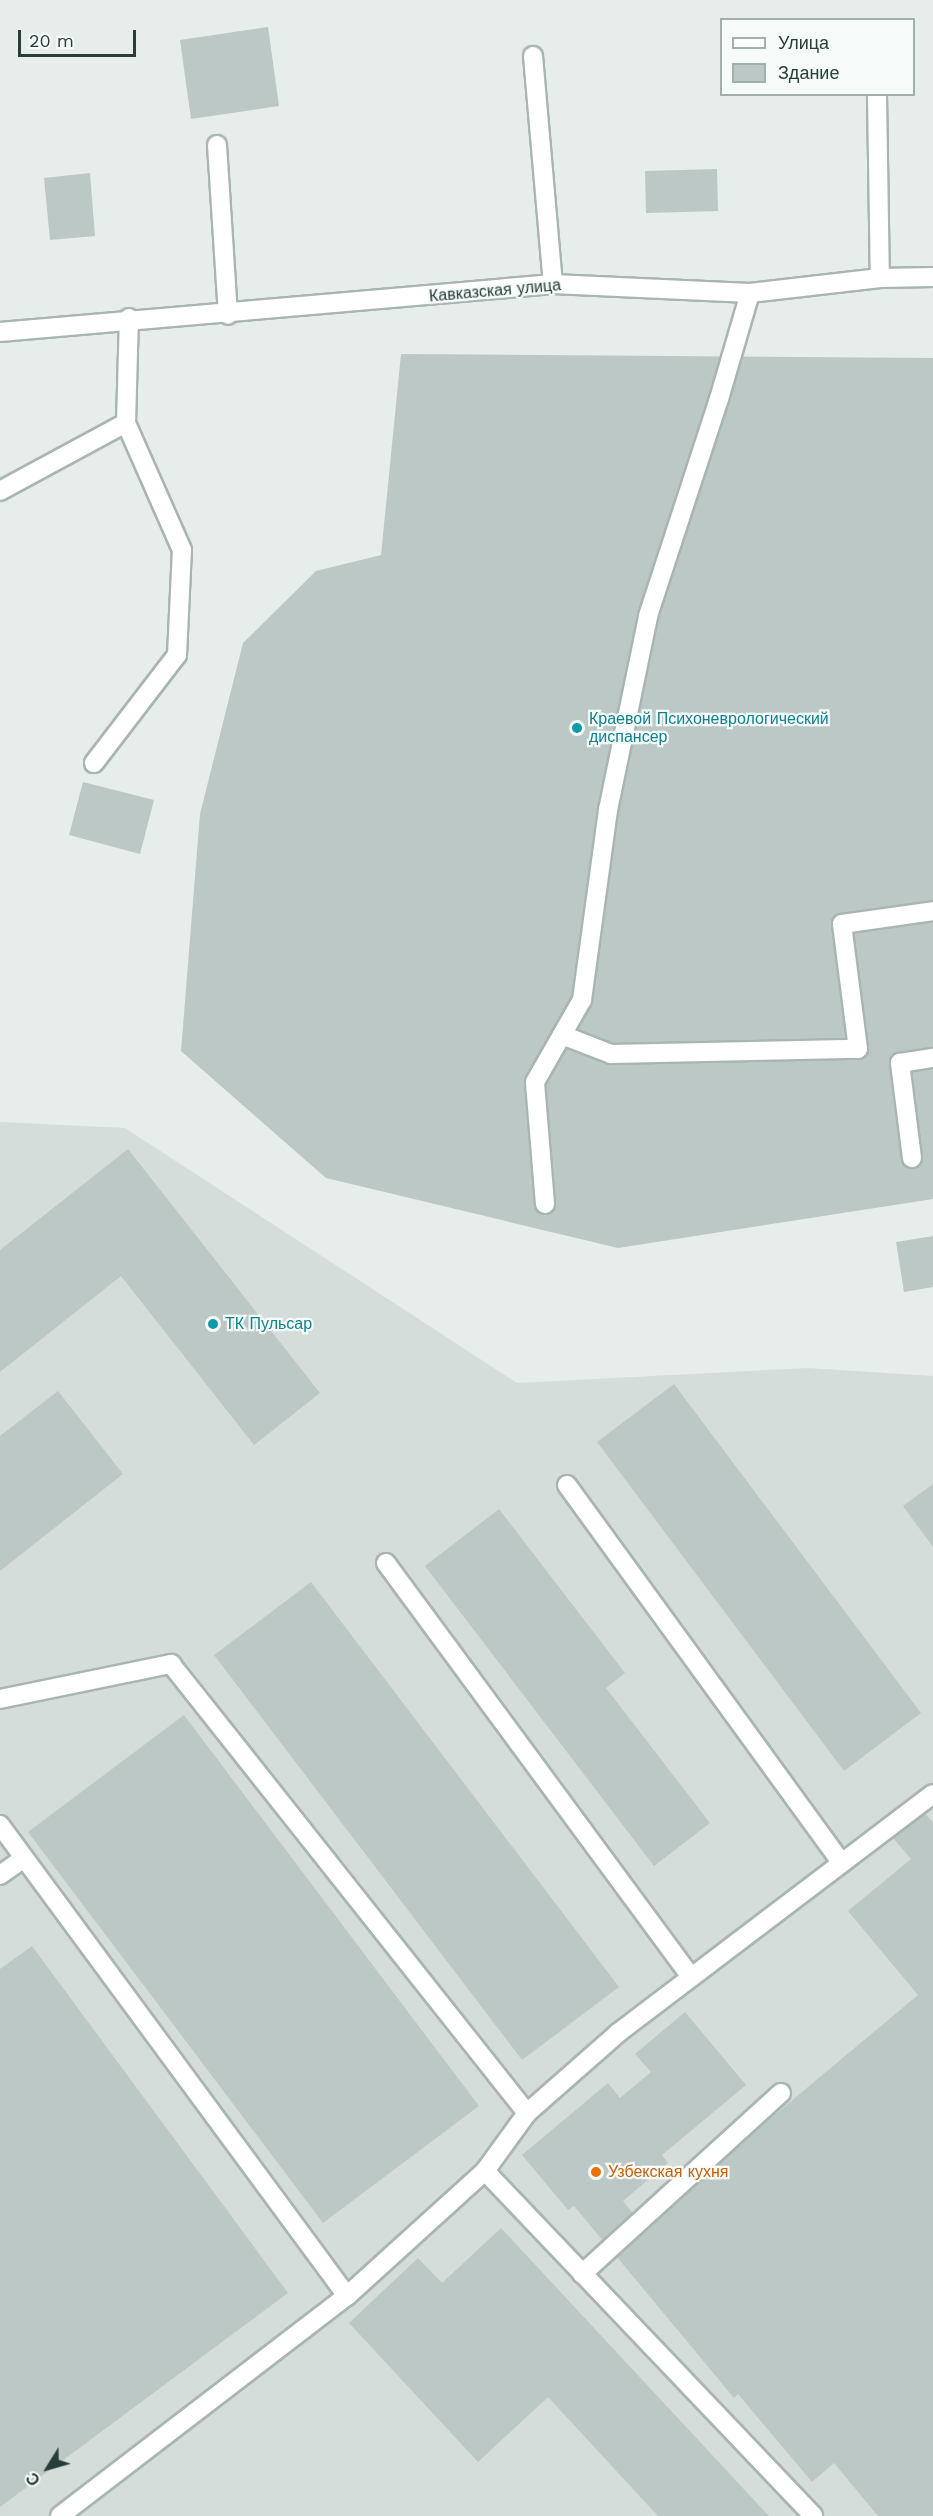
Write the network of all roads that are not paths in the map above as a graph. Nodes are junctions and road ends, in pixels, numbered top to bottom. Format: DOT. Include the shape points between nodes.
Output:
graph roads {
  1 [pos="533,56"];
  2 [pos="877,96"];
  3 [pos="217,145"];
  4 [pos="933,277"];
  5 [pos="880,278"];
  6 [pos="553,284"];
  7 [pos="750,293"];
  8 [pos="228,315"];
  9 [pos="129,318"];
  10 [pos="0,332"];
  11 [pos="126,423"];
  12 [pos="0,491"];
  13 [pos="94,763"];
  14 [pos="933,911"];
  15 [pos="562,1035"];
  16 [pos="933,1058"];
  17 [pos="912,1158"];
  18 [pos="545,1204"];
  19 [pos="567,1485"];
  20 [pos="386,1563"];
  21 [pos="0,1699"];
  22 [pos="933,1794"];
  23 [pos="0,1825"];
  24 [pos="24,1857"];
  25 [pos="841,1862"];
  26 [pos="0,1875"];
  27 [pos="691,1977"];
  28 [pos="781,2093"];
  29 [pos="526,2113"];
  30 [pos="485,2171"];
  31 [pos="582,2274"];
  32 [pos="347,2296"];
  33 [pos="60,2516"];
  34 [pos="813,2516"];
  1 -- 6 [label="street"];
  2 -- 5 [label="street"];
  3 -- 8 [label="street"];
  4 -- 5 [label="street, Кавказская улица"];
  5 -- 7 [label="street, Кавказская улица"];
  6 -- 7 [label="street, Кавказская улица"];
  6 -- 8 [label="street, Кавказская улица"];
  7 -- 15 [label="street" via="648,616 608,810 582,1000"];
  8 -- 9 [label="street, Кавказская улица"];
  9 -- 10 [label="street, Кавказская улица"];
  9 -- 11 [label="street"];
  11 -- 12 [label="street"];
  11 -- 13 [label="street" via="182,550 177,656"];
  14 -- 15 [label="street" via="842,924 858,1049 611,1054"];
  15 -- 18 [label="street" via="535,1082"];
  16 -- 17 [label="street" via="900,1063"];
  19 -- 25 [label="street"];
  20 -- 27 [label="street"];
  21 -- 29 [label="street" via="171,1664"];
  22 -- 25 [label="street"];
  23 -- 24 [label="street"];
  24 -- 26 [label="street"];
  24 -- 32 [label="street"];
  25 -- 27 [label="street"];
  27 -- 29 [label="street" via="618,2033"];
  28 -- 31 [label="street"];
  29 -- 30 [label="street"];
  30 -- 31 [label="street"];
  30 -- 32 [label="street"];
  31 -- 34 [label="street"];
  32 -- 33 [label="street"];
}
